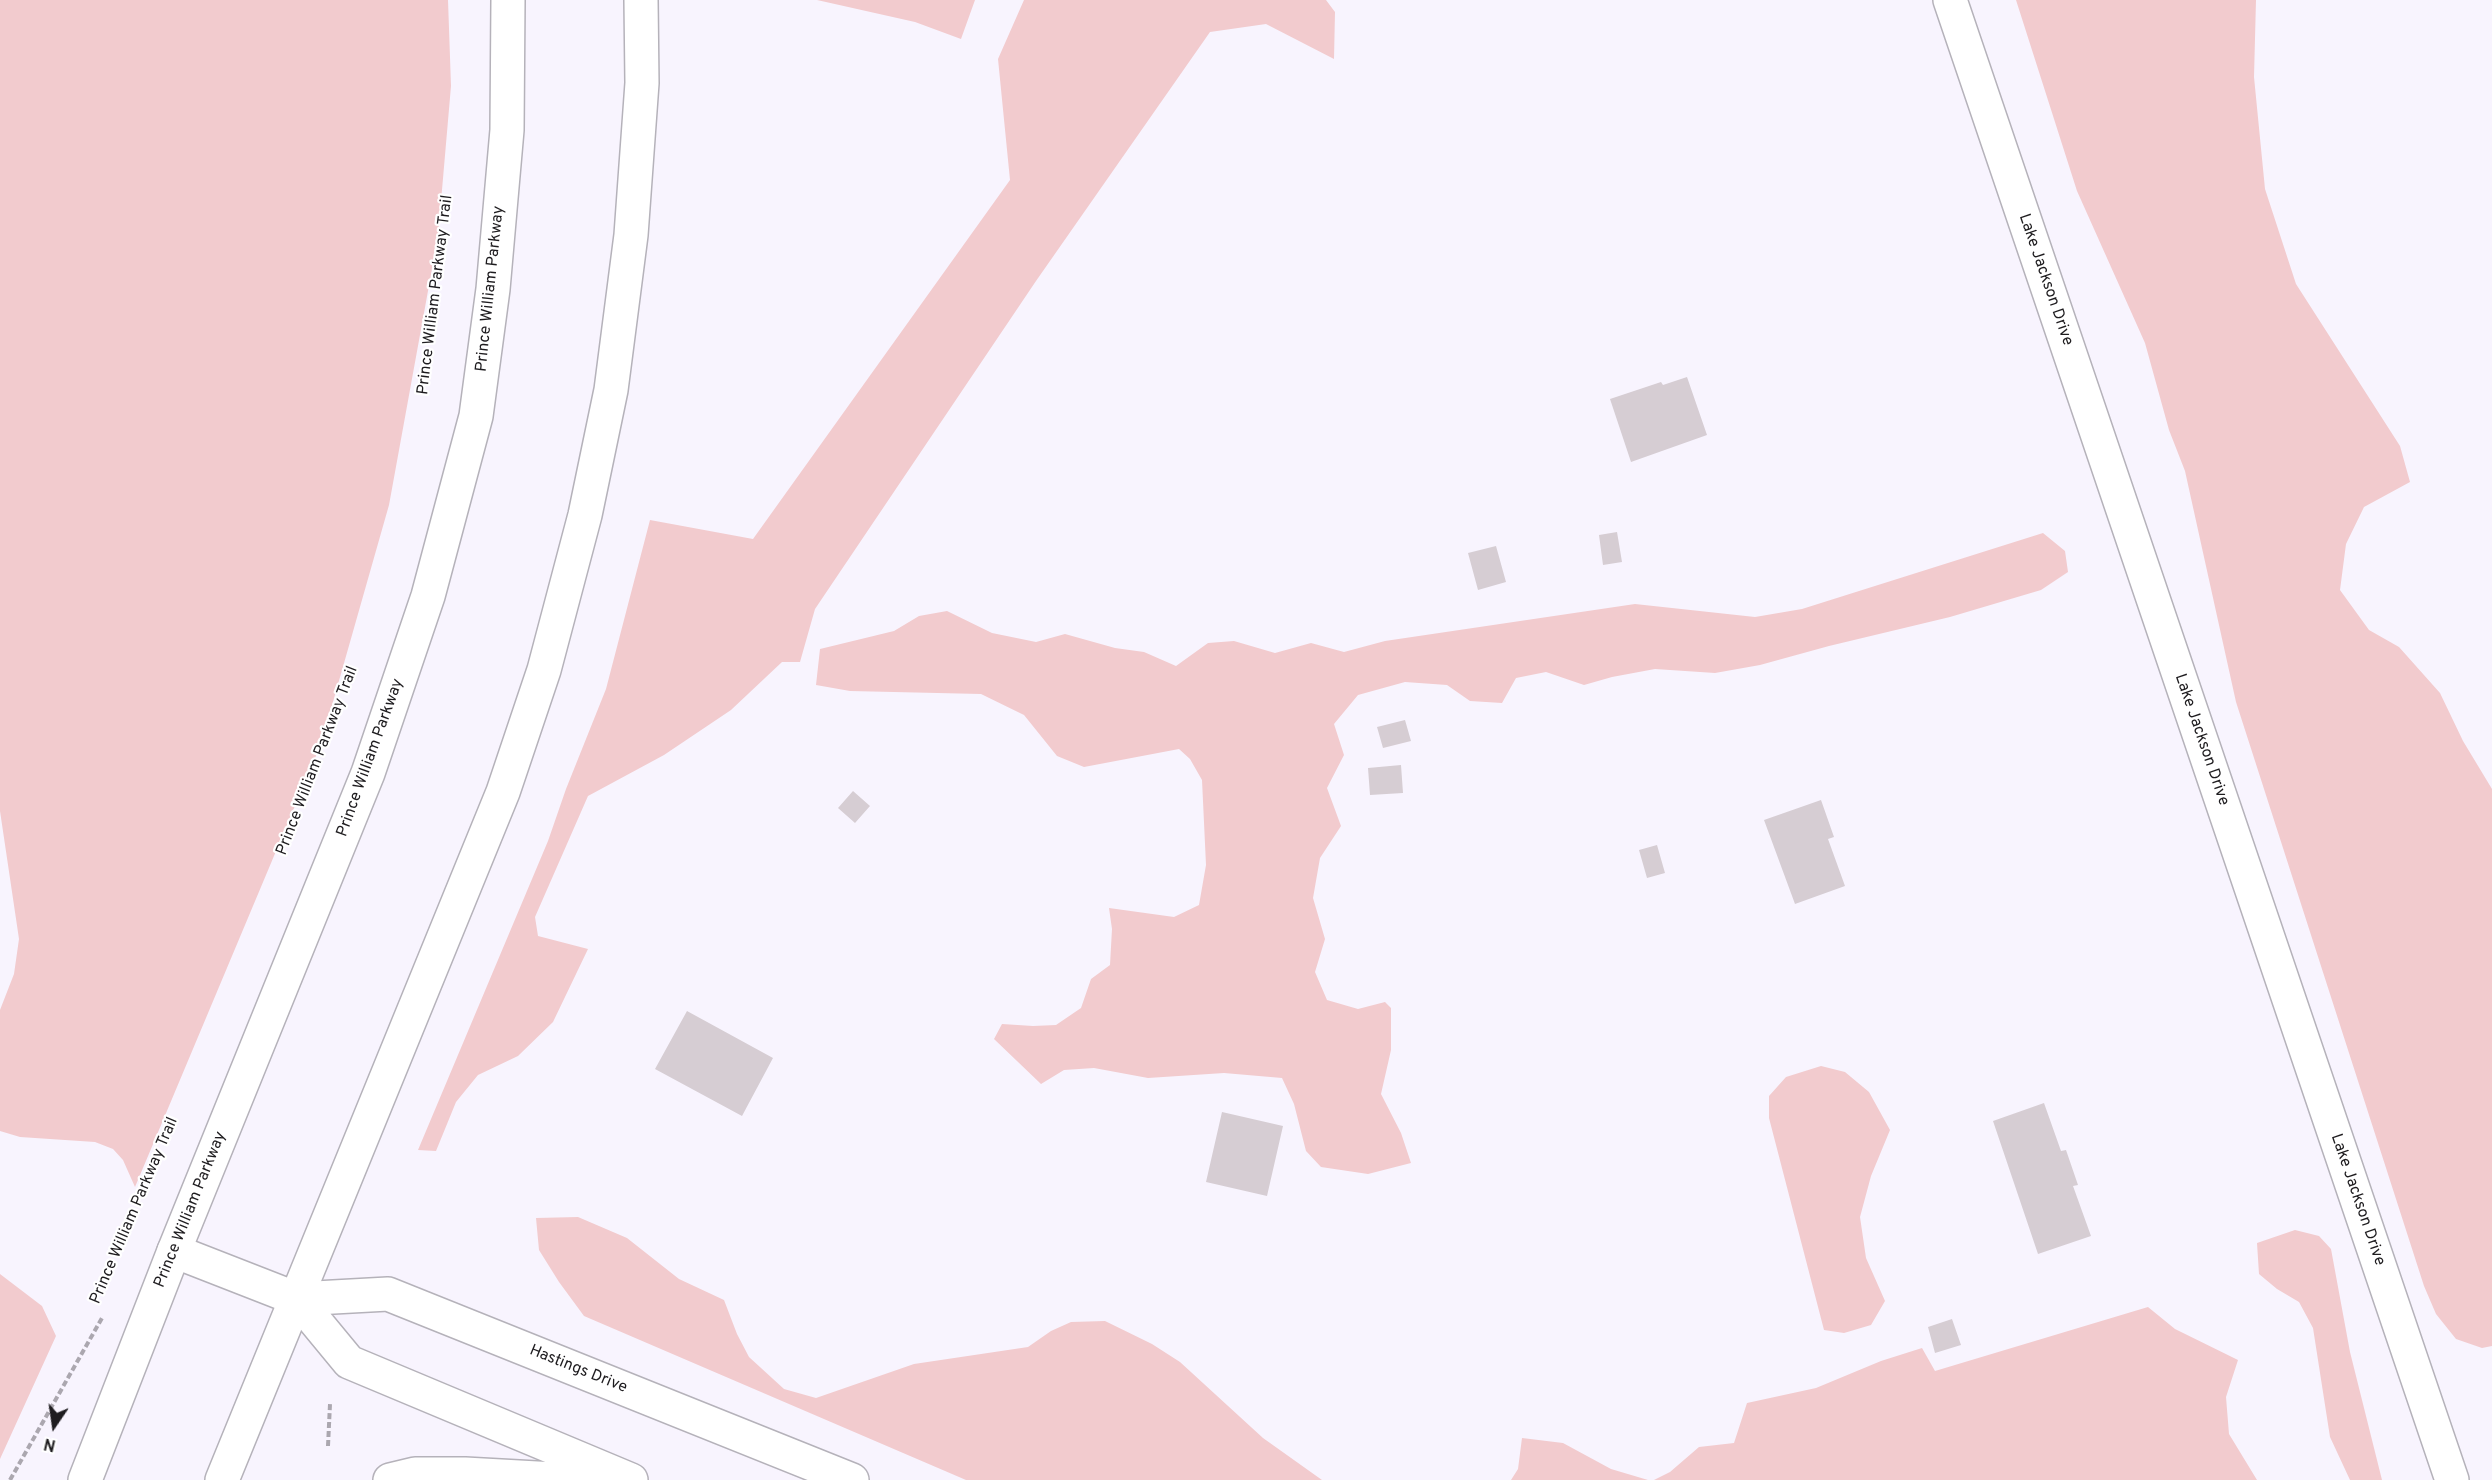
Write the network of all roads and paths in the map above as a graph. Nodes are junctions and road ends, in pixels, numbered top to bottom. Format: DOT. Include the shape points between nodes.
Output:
graph roads {
  1 [pos="508,0"];
  2 [pos="641,0"];
  3 [pos="1950,0"];
  4 [pos="174,1251"];
  5 [pos="297,1299"];
  6 [pos="106,1310"];
  7 [pos="330,1404"];
  8 [pos="327,1446"];
  9 [pos="10,1480"];
  10 [pos="85,1480"];
  11 [pos="222,1480"];
  12 [pos="390,1480"];
  13 [pos="573,1480"];
  14 [pos="631,1480"];
  15 [pos="852,1480"];
  16 [pos="2452,1480"];
  1 -- 4 [label="main road, Prince William Parkway" via="507,130 493,289 476,416 428,596 368,773"];
  2 -- 5 [label="main road" via="642,83 632,235 611,390 579,538 544,670 503,792"];
  3 -- 16 [label="main road, Lake Jackson Drive"];
  4 -- 5 [label="main road, Hastings Drive"];
  4 -- 10 [label="main road, Prince William Parkway"];
  5 -- 11 [label="main road"];
  5 -- 14 [label="main road, Hastings Drive" via="349,1362"];
  5 -- 15 [label="main road, Hastings Drive" via="388,1294"];
  6 -- 9 [label="path, Prince William Parkway Trail"];
  7 -- 8 [label="path"];
  12 -- 13 [label="main road" via="415,1474"];
}
